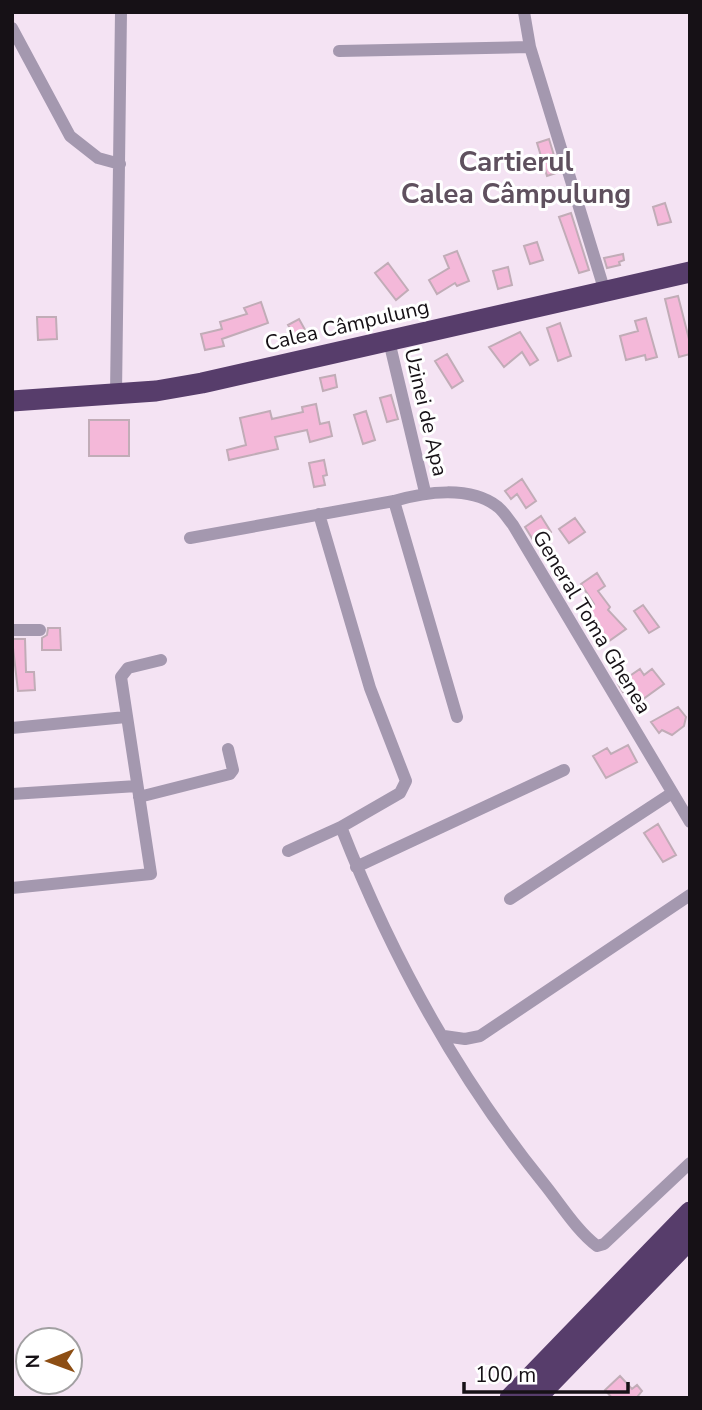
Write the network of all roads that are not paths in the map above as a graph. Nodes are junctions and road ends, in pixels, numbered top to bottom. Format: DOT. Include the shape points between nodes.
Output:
graph roads {
  1 [pos="121,12"];
  2 [pos="524,12"];
  3 [pos="12,28"];
  4 [pos="530,47"];
  5 [pos="339,51"];
  6 [pos="120,164"];
  7 [pos="690,272"];
  8 [pos="605,292"];
  9 [pos="389,341"];
  10 [pos="116,394"];
  11 [pos="12,401"];
  12 [pos="425,492"];
  13 [pos="394,501"];
  14 [pos="319,514"];
  15 [pos="190,538"];
  16 [pos="12,630"];
  17 [pos="40,630"];
  18 [pos="161,660"];
  19 [pos="126,717"];
  20 [pos="457,717"];
  21 [pos="12,727"];
  22 [pos="228,749"];
  23 [pos="564,770"];
  24 [pos="138,791"];
  25 [pos="672,793"];
  26 [pos="12,794"];
  27 [pos="690,822"];
  28 [pos="341,827"];
  29 [pos="288,851"];
  30 [pos="356,867"];
  31 [pos="12,888"];
  32 [pos="690,895"];
  33 [pos="510,899"];
  34 [pos="444,1036"];
  35 [pos="690,1163"];
  36 [pos="690,1212"];
  37 [pos="690,1239"];
  38 [pos="510,1398"];
  39 [pos="536,1398"];
  1 -- 6 [label="street"];
  2 -- 4 [label="street"];
  3 -- 6 [label="street" via="70,136 91,154"];
  4 -- 5 [label="street"];
  4 -- 8 [label="street"];
  6 -- 10 [label="street"];
  7 -- 8 [label="highway, Calea Câmpulung"];
  8 -- 9 [label="highway, Calea Câmpulung"];
  9 -- 10 [label="highway, Calea Câmpulung" via="202,383"];
  9 -- 12 [label="street, Uzinei de Apa"];
  10 -- 11 [label="highway, Calea Câmpulung"];
  12 -- 13 [label="street, General Toma Ghenea"];
  12 -- 25 [label="street, General Toma Ghenea" via="459,494 499,508"];
  13 -- 14 [label="street, General Toma Ghenea"];
  13 -- 20 [label="street"];
  14 -- 15 [label="street, General Toma Ghenea"];
  14 -- 28 [label="street" via="370,688 406,781 400,793"];
  16 -- 17 [label="street"];
  18 -- 19 [label="street" via="122,673"];
  19 -- 21 [label="street"];
  19 -- 24 [label="street"];
  22 -- 24 [label="street" via="230,774"];
  23 -- 30 [label="street"];
  24 -- 26 [label="street"];
  24 -- 31 [label="street" via="151,874"];
  25 -- 27 [label="street, General Toma Ghenea"];
  25 -- 33 [label="street"];
  28 -- 29 [label="street"];
  28 -- 30 [label="street"];
  30 -- 34 [label="street" via="389,942"];
  32 -- 34 [label="street" via="480,1036"];
  34 -- 35 [label="street" via="501,1131 597,1246"];
  36 -- 38 [label="highway"];
  37 -- 39 [label="highway"];
}
